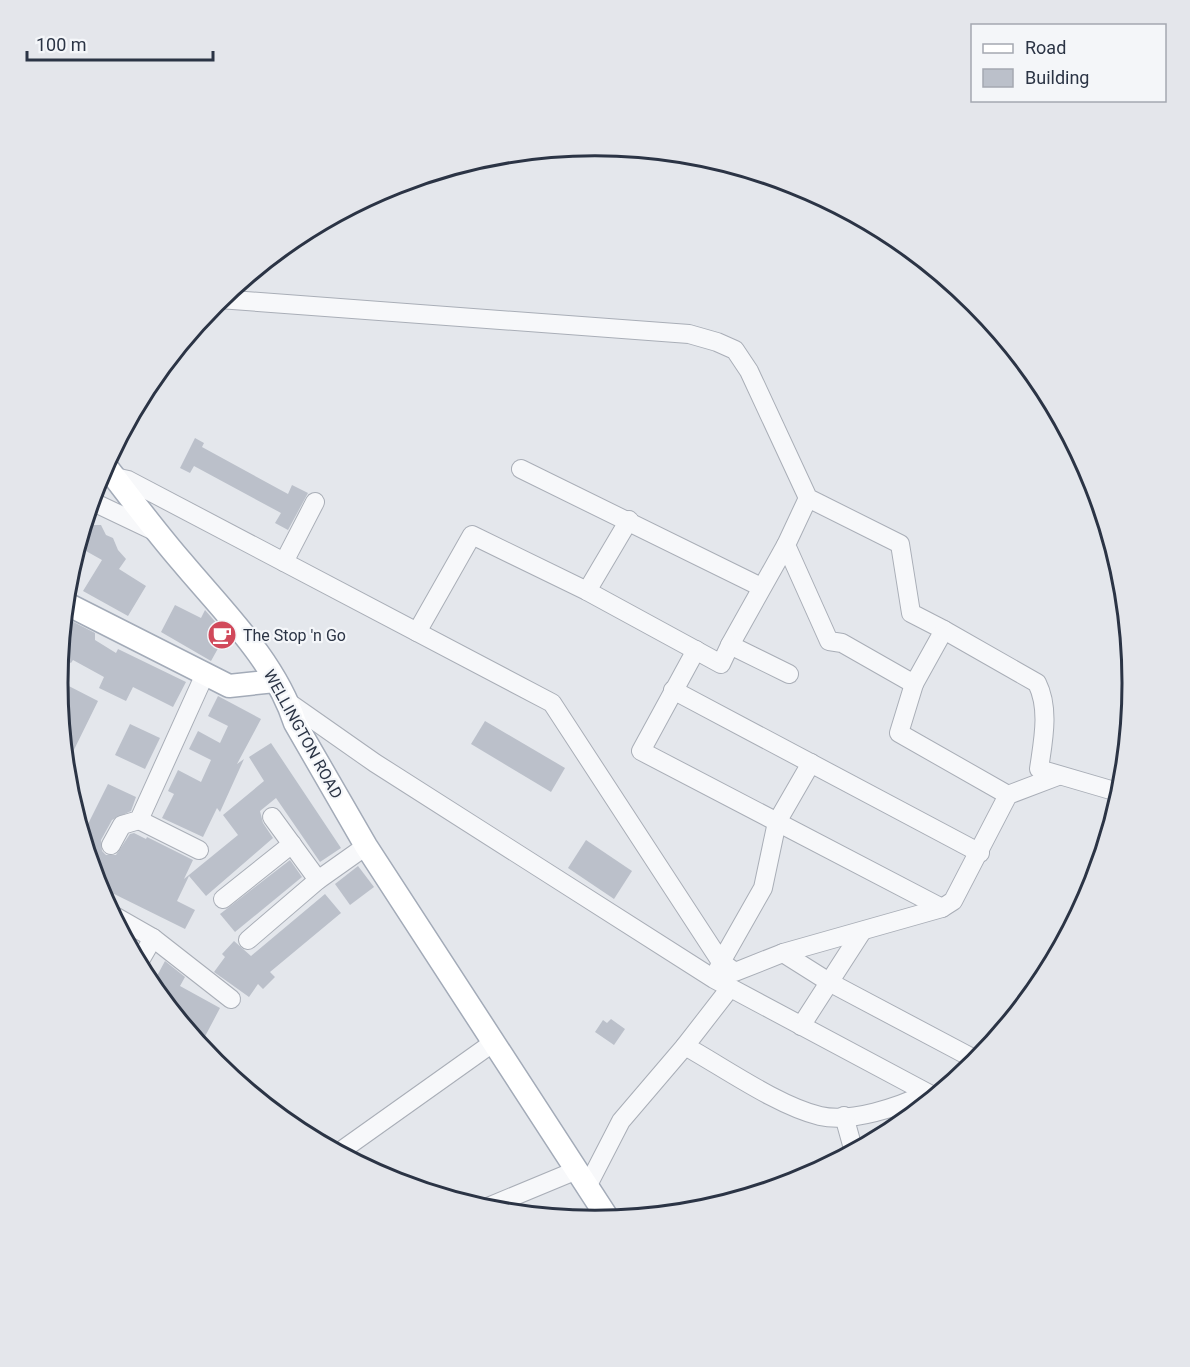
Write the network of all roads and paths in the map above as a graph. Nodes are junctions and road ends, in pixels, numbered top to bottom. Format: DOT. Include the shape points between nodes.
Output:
graph roads {
  1 [pos="233,300"];
  2 [pos="521,469"];
  3 [pos="112,472"];
  4 [pos="112,473"];
  5 [pos="808,498"];
  6 [pos="315,502"];
  7 [pos="99,505"];
  8 [pos="629,520"];
  9 [pos="156,532"];
  10 [pos="786,545"];
  11 [pos="284,562"];
  12 [pos="761,587"];
  13 [pos="587,591"];
  14 [pos="73,607"];
  15 [pos="944,630"];
  16 [pos="417,632"];
  17 [pos="730,645"];
  18 [pos="696,650"];
  19 [pos="205,674"];
  20 [pos="789,674"];
  21 [pos="275,681"];
  22 [pos="914,684"];
  23 [pos="674,690"];
  24 [pos="288,702"];
  25 [pos="811,763"];
  26 [pos="1058,776"];
  27 [pos="1111,790"];
  28 [pos="1008,795"];
  29 [pos="272,817"];
  30 [pos="138,820"];
  31 [pos="777,822"];
  32 [pos="292,844"];
  33 [pos="111,845"];
  34 [pos="366,846"];
  35 [pos="199,850"];
  36 [pos="980,853"];
  37 [pos="318,880"];
  38 [pos="223,899"];
  39 [pos="942,908"];
  40 [pos="125,922"];
  41 [pos="861,933"];
  42 [pos="153,938"];
  43 [pos="248,940"];
  44 [pos="783,953"];
  45 [pos="143,955"];
  46 [pos="721,962"];
  47 [pos="829,982"];
  48 [pos="722,983"];
  49 [pos="231,999"];
  50 [pos="801,1026"];
  51 [pos="494,1042"];
  52 [pos="685,1046"];
  53 [pos="968,1056"];
  54 [pos="927,1093"];
  55 [pos="920,1099"];
  56 [pos="844,1116"];
  57 [pos="852,1144"];
  58 [pos="346,1148"];
  59 [pos="582,1178"];
  60 [pos="503,1203"];
  61 [pos="603,1211"];
  1 -- 5 [label="street" via="689,334 717,342 735,350 749,371"];
  2 -- 8 [label="street"];
  3 -- 11 [label="street"];
  4 -- 9 [label="main road, WELLINGTON ROAD"];
  5 -- 10 [label="street"];
  5 -- 15 [label="street" via="900,544 911,613"];
  6 -- 11 [label="street"];
  7 -- 9 [label="street"];
  8 -- 12 [label="street"];
  8 -- 13 [label="street"];
  9 -- 21 [label="main road, WELLINGTON ROAD" via="255,649"];
  10 -- 12 [label="street"];
  10 -- 22 [label="street" via="829,641 842,643"];
  11 -- 16 [label="street"];
  12 -- 17 [label="street"];
  13 -- 16 [label="street" via="472,535"];
  13 -- 18 [label="street"];
  14 -- 19 [label="main road"];
  15 -- 22 [label="street"];
  15 -- 26 [label="street" via="1037,683 1044,721 1040,769"];
  16 -- 46 [label="street" via="552,703"];
  17 -- 18 [label="street" via="721,664"];
  17 -- 20 [label="street"];
  18 -- 23 [label="street"];
  19 -- 21 [label="main road" via="229,686"];
  19 -- 30 [label="street"];
  21 -- 24 [label="main road, WELLINGTON ROAD"];
  22 -- 28 [label="street" via="899,733"];
  23 -- 25 [label="street"];
  23 -- 31 [label="street" via="641,751"];
  24 -- 34 [label="main road, WELLINGTON ROAD" via="295,723"];
  24 -- 48 [label="street" via="375,763"];
  25 -- 31 [label="street"];
  25 -- 36 [label="street"];
  26 -- 27 [label="street"];
  26 -- 28 [label="street"];
  28 -- 36 [label="street"];
  29 -- 32 [label="street"];
  30 -- 33 [label="street" via="122,825"];
  30 -- 35 [label="street"];
  31 -- 39 [label="street"];
  31 -- 46 [label="street" via="763,888"];
  32 -- 37 [label="street"];
  32 -- 38 [label="street"];
  34 -- 37 [label="street"];
  34 -- 51 [label="main road, WELLINGTON ROAD"];
  36 -- 39 [label="street" via="953,901"];
  37 -- 43 [label="street"];
  39 -- 41 [label="street"];
  40 -- 42 [label="street"];
  41 -- 44 [label="street"];
  41 -- 47 [label="street"];
  42 -- 45 [label="street"];
  42 -- 49 [label="street"];
  44 -- 46 [label="street" via="735,972"];
  44 -- 47 [label="street"];
  46 -- 48 [label="street"];
  47 -- 50 [label="street"];
  47 -- 53 [label="street"];
  48 -- 50 [label="street"];
  48 -- 52 [label="street"];
  50 -- 54 [label="street"];
  51 -- 58 [label="street"];
  51 -- 59 [label="main road, WELLINGTON ROAD"];
  52 -- 56 [label="street" via="782,1101 821,1116"];
  52 -- 59 [label="street" via="621,1120"];
  55 -- 56 [label="street"];
  56 -- 57 [label="street"];
  59 -- 60 [label="street"];
  59 -- 61 [label="main road, WELLINGTON ROAD"];
}
